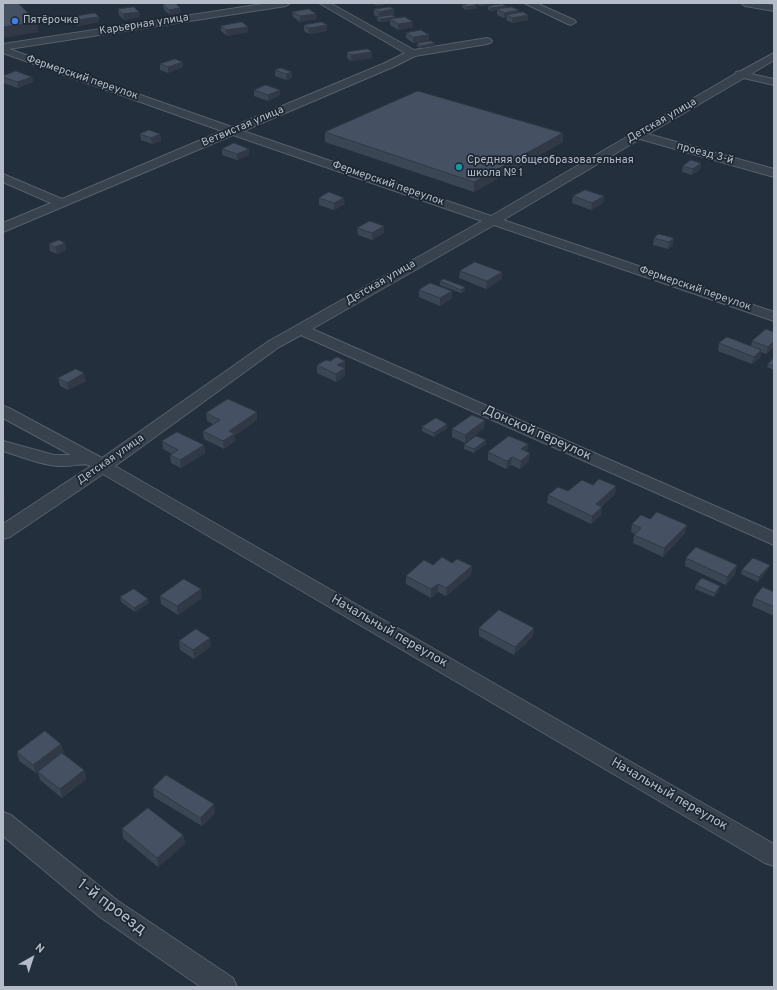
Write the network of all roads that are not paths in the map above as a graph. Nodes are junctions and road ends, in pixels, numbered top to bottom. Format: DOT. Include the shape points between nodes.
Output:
graph roads {
  1 [pos="286,3"];
  2 [pos="323,3"];
  3 [pos="528,3"];
  4 [pos="745,3"];
  5 [pos="774,8"];
  6 [pos="571,22"];
  7 [pos="487,41"];
  8 [pos="3,47"];
  9 [pos="3,50"];
  10 [pos="412,53"];
  11 [pos="774,56"];
  12 [pos="740,74"];
  13 [pos="774,82"];
  14 [pos="232,131"];
  15 [pos="637,136"];
  16 [pos="774,173"];
  17 [pos="3,178"];
  18 [pos="61,203"];
  19 [pos="492,220"];
  20 [pos="3,228"];
  21 [pos="774,317"];
  22 [pos="300,329"];
  23 [pos="3,411"];
  24 [pos="3,446"];
  25 [pos="96,462"];
  26 [pos="3,533"];
  27 [pos="774,539"];
  28 [pos="3,822"];
  29 [pos="774,856"];
  30 [pos="223,987"];
  1 -- 8 [label="street, Карьерная улица"];
  2 -- 10 [label="street"];
  3 -- 6 [label="street"];
  4 -- 5 [label="street"];
  7 -- 10 [label="street, Ветвистая улица"];
  9 -- 14 [label="street, Фермерский переулок"];
  10 -- 14 [label="street, Ветвистая улица" via="389,66"];
  11 -- 12 [label="street, Детская улица"];
  12 -- 13 [label="street"];
  12 -- 15 [label="street, Детская улица"];
  14 -- 18 [label="street, Ветвистая улица"];
  14 -- 19 [label="street, Фермерский переулок"];
  15 -- 16 [label="street, проезд 3-й"];
  15 -- 19 [label="street, Детская улица"];
  17 -- 18 [label="street"];
  18 -- 20 [label="street, Ветвистая улица"];
  19 -- 21 [label="street, Фермерский переулок"];
  19 -- 22 [label="street, Детская улица"];
  22 -- 25 [label="street, Детская улица"];
  22 -- 27 [label="street, Донской переулок"];
  23 -- 25 [label="street, Начальный переулок"];
  24 -- 25 [label="street" via="53,460"];
  25 -- 26 [label="street, Детская улица"];
  25 -- 29 [label="street, Начальный переулок"];
  28 -- 30 [label="street, 1-й проезд" via="109,909"];
}
